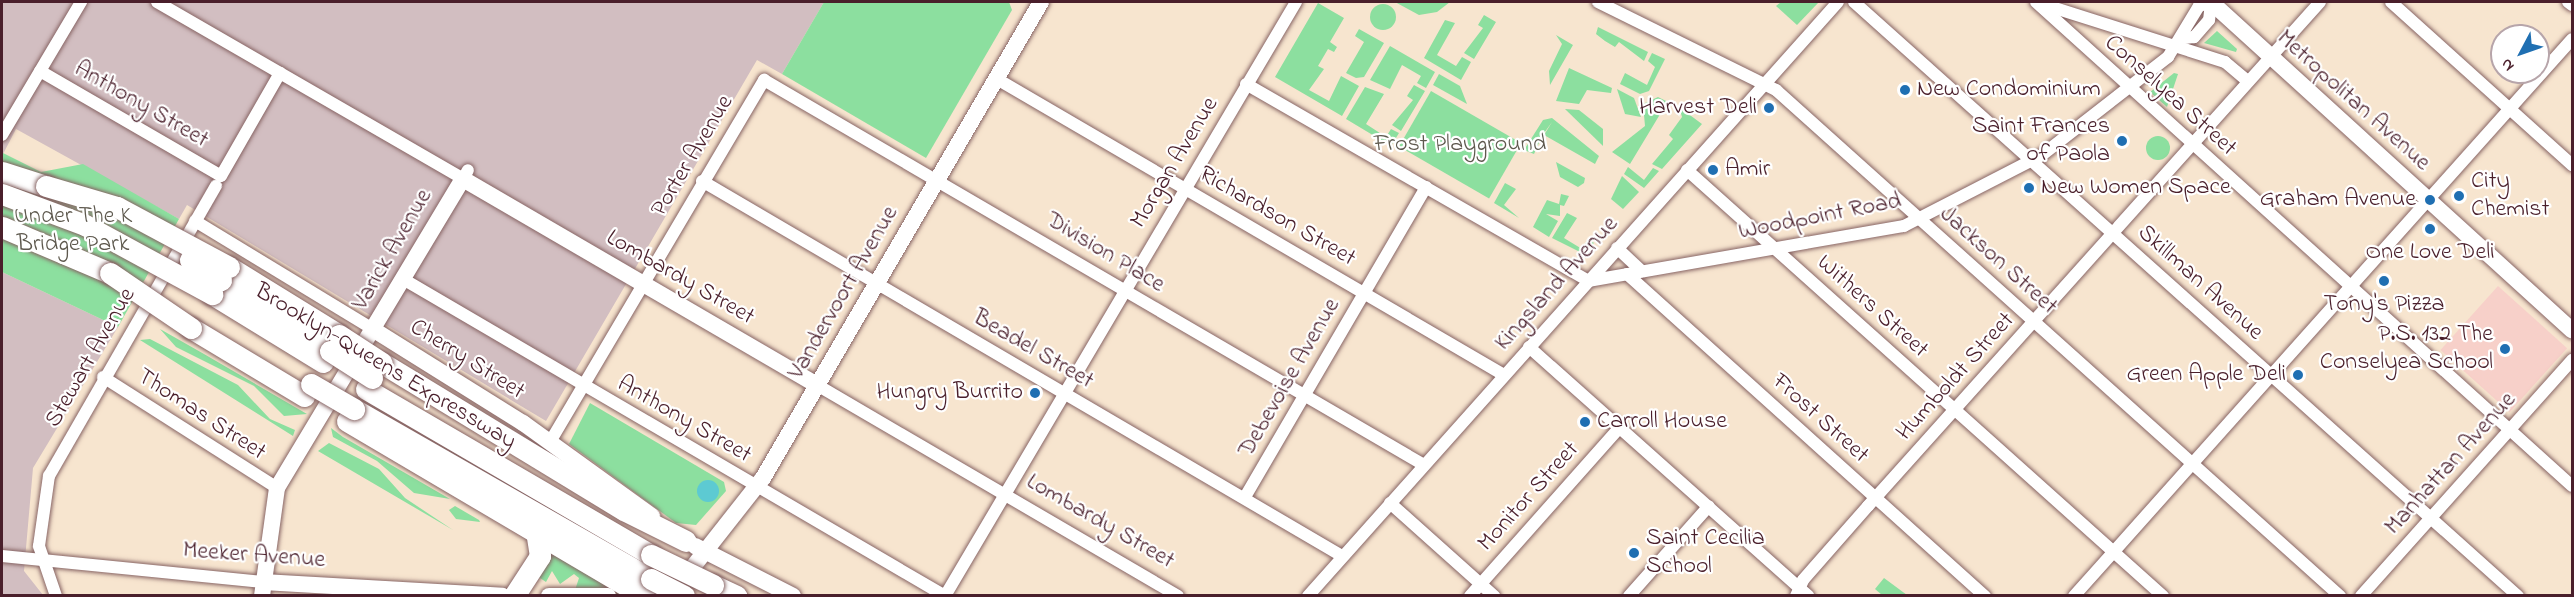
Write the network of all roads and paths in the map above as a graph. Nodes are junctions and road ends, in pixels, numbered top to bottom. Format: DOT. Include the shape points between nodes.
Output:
graph roads {
  1 [pos="81,2"];
  2 [pos="157,2"];
  3 [pos="1041,2"];
  4 [pos="1296,2"];
  5 [pos="1598,2"];
  6 [pos="1838,2"];
  7 [pos="1854,2"];
  8 [pos="2035,2"];
  9 [pos="2211,2"];
  10 [pos="2320,2"];
  11 [pos="2391,2"];
  12 [pos="2568,2"];
  13 [pos="2572,5"];
  14 [pos="2572,39"];
  15 [pos="2180,43"];
  16 [pos="2269,58"];
  17 [pos="40,70"];
  18 [pos="280,73"];
  19 [pos="997,79"];
  20 [pos="764,80"];
  21 [pos="2248,81"];
  22 [pos="1246,84"];
  23 [pos="1765,84"];
  24 [pos="2129,88"];
  25 [pos="2510,109"];
  26 [pos="2,135"];
  27 [pos="2192,144"];
  28 [pos="2032,160"];
  29 [pos="2572,165"];
  30 [pos="1687,170"];
  31 [pos="2,171"];
  32 [pos="465,174"];
  33 [pos="219,181"];
  34 [pos="702,181"];
  35 [pos="938,181"];
  36 [pos="1184,187"];
  37 [pos="1426,187"];
  38 [pos="2,194"];
  39 [pos="2428,201"];
  40 [pos="1920,218"];
  41 [pos="195,221"];
  42 [pos="2,227"];
  43 [pos="2113,232"];
  44 [pos="1617,248"];
  45 [pos="1775,248"];
  46 [pos="1642,271"];
  47 [pos="1627,274"];
  48 [pos="403,279"];
  49 [pos="221,281"];
  50 [pos="1588,281"];
  51 [pos="643,283"];
  52 [pos="877,283"];
  53 [pos="2351,287"];
  54 [pos="1125,290"];
  55 [pos="1364,293"];
  56 [pos="2034,321"];
  57 [pos="374,330"];
  58 [pos="2572,330"];
  59 [pos="1529,347"];
  60 [pos="2572,360"];
  61 [pos="1504,375"];
  62 [pos="2271,375"];
  63 [pos="374,376"];
  64 [pos="103,377"];
  65 [pos="583,386"];
  66 [pos="817,386"];
  67 [pos="1065,392"];
  68 [pos="1304,395"];
  69 [pos="1954,409"];
  70 [pos="350,415"];
  71 [pos="1620,427"];
  72 [pos="2510,430"];
  73 [pos="550,442"];
  74 [pos="2192,464"];
  75 [pos="1424,465"];
  76 [pos="756,486"];
  77 [pos="2572,486"];
  78 [pos="277,488"];
  79 [pos="1005,494"];
  80 [pos="1245,497"];
  81 [pos="1875,497"];
  82 [pos="1390,503"];
  83 [pos="1709,506"];
  84 [pos="2431,518"];
  85 [pos="536,531"];
  86 [pos="686,541"];
  87 [pos="2114,551"];
  88 [pos="705,552"];
  89 [pos="2,556"];
  90 [pos="1342,556"];
  91 [pos="45,562"];
  92 [pos="1481,583"];
  93 [pos="647,587"];
  94 [pos="263,589"];
  95 [pos="1801,593"];
  96 [pos="56,596"];
  97 [pos="503,596"];
  98 [pos="514,596"];
  99 [pos="549,596"];
  100 [pos="608,596"];
  101 [pos="670,596"];
  102 [pos="684,596"];
  103 [pos="737,596"];
  104 [pos="793,596"];
  105 [pos="945,596"];
  106 [pos="1178,596"];
  107 [pos="1308,596"];
  108 [pos="1470,596"];
  109 [pos="1494,596"];
  110 [pos="1629,596"];
  111 [pos="1985,596"];
  112 [pos="2074,596"];
  113 [pos="2163,596"];
  114 [pos="2340,596"];
  115 [pos="2361,596"];
  116 [pos="2518,596"];
  1 -- 17 [label="street"];
  2 -- 18 [label="street, Lombardy Street"];
  3 -- 19 [label="main road, Vandervoort Avenue"];
  4 -- 22 [label="street, Morgan Avenue"];
  5 -- 23 [label="street, Jackson Street"];
  6 -- 23 [label="street, Kingsland Avenue"];
  7 -- 28 [label="street, Skillman Avenue"];
  8 -- 15 [label="street"];
  8 -- 24 [label="street, Conselyea Street"];
  9 -- 15 [label="street, Woodpoint Road" via="2199,6 2183,28"];
  9 -- 16 [label="main road, Metropolitan Avenue"];
  10 -- 16 [label="street, Humboldt Street"];
  11 -- 25 [label="street"];
  12 -- 13 [label="street"];
  14 -- 25 [label="street"];
  15 -- 21 [label="street" via="2225,62"];
  15 -- 24 [label="street, Woodpoint Road"];
  16 -- 21 [label="street, Humboldt Street"];
  16 -- 39 [label="main road, Metropolitan Avenue"];
  17 -- 26 [label="street"];
  17 -- 33 [label="street, Anthony Street"];
  18 -- 32 [label="street, Lombardy Street"];
  18 -- 33 [label="street, Stewart Avenue"];
  19 -- 35 [label="main road, Vandervoort Avenue"];
  19 -- 36 [label="street, Richardson Street"];
  20 -- 34 [label="street, Porter Avenue"];
  20 -- 35 [label="street, Division Place"];
  21 -- 27 [label="street, Humboldt Street"];
  22 -- 36 [label="street, Morgan Avenue"];
  22 -- 37 [label="street"];
  23 -- 30 [label="street, Kingsland Avenue"];
  23 -- 40 [label="street, Jackson Street"];
  24 -- 27 [label="street, Conselyea Street"];
  24 -- 28 [label="street, Woodpoint Road"];
  25 -- 29 [label="street"];
  25 -- 39 [label="street"];
  27 -- 43 [label="street, Humboldt Street"];
  27 -- 53 [label="street, Conselyea Street"];
  28 -- 40 [label="street, Woodpoint Road"];
  28 -- 43 [label="street, Skillman Avenue"];
  30 -- 44 [label="street, Kingsland Avenue"];
  30 -- 45 [label="street, Withers Street"];
  31 -- 49 [label="highway, bridge" via="117,207"];
  32 -- 48 [label="main road, Varick Avenue"];
  32 -- 51 [label="main road, Lombardy Street"];
  33 -- 41 [label="street, Stewart Avenue"];
  34 -- 51 [label="street, Porter Avenue"];
  34 -- 52 [label="street, Beadel Street"];
  35 -- 52 [label="main road, Vandervoort Avenue"];
  35 -- 54 [label="street, Division Place"];
  36 -- 54 [label="street, Morgan Avenue"];
  36 -- 55 [label="street, Richardson Street"];
  37 -- 50 [label="street"];
  37 -- 55 [label="street, Debevoise Avenue"];
  38 -- 49 [label="highway, bridge"];
  39 -- 53 [label="street"];
  39 -- 58 [label="main road, Metropolitan Avenue"];
  40 -- 45 [label="street, Woodpoint Road"];
  40 -- 56 [label="street, Jackson Street"];
  41 -- 57 [label="street, Cherry Street"];
  41 -- 64 [label="street, Stewart Avenue"];
  42 -- 70 [label="highway, Brooklyn-Queens Expressway, bridge" via="110,273"];
  43 -- 56 [label="street, Humboldt Street"];
  43 -- 62 [label="street, Skillman Avenue"];
  44 -- 46 [label="street"];
  44 -- 50 [label="street, Kingsland Avenue"];
  45 -- 46 [label="street, Woodpoint Road"];
  45 -- 69 [label="street, Withers Street"];
  46 -- 47 [label="street, Woodpoint Road"];
  47 -- 50 [label="street, Woodpoint Road"];
  47 -- 81 [label="street, Frost Street"];
  48 -- 57 [label="main road, Varick Avenue"];
  48 -- 65 [label="street, Anthony Street"];
  49 -- 63 [label="highway, bridge"];
  50 -- 59 [label="street, Kingsland Avenue"];
  51 -- 65 [label="street, Porter Avenue"];
  51 -- 66 [label="main road, Lombardy Street"];
  52 -- 66 [label="main road, Vandervoort Avenue"];
  52 -- 67 [label="street, Beadel Street"];
  53 -- 62 [label="street"];
  53 -- 72 [label="street, Conselyea Street"];
  54 -- 67 [label="street, Morgan Avenue"];
  54 -- 68 [label="street, Division Place"];
  55 -- 61 [label="street, Richardson Street"];
  55 -- 68 [label="street, Debevoise Avenue"];
  56 -- 69 [label="street, Humboldt Street"];
  56 -- 74 [label="street, Jackson Street"];
  57 -- 73 [label="main road, Cherry Street"];
  57 -- 78 [label="main road, Varick Avenue"];
  59 -- 61 [label="street, Kingsland Avenue"];
  59 -- 71 [label="street"];
  60 -- 72 [label="street, Manhattan Avenue"];
  61 -- 75 [label="street, Kingsland Avenue"];
  62 -- 74 [label="street"];
  62 -- 84 [label="street, Skillman Avenue"];
  63 -- 86 [label="highway"];
  63 -- 103 [label="highway, Brooklyn-Queens Expressway, bridge" via="461,442 651,555"];
  64 -- 78 [label="street, Thomas Street"];
  64 -- 91 [label="street, Stewart Avenue" via="49,476 39,546"];
  65 -- 73 [label="street, Porter Avenue"];
  65 -- 76 [label="street, Anthony Street"];
  66 -- 76 [label="main road, Vandervoort Avenue"];
  66 -- 79 [label="street, Lombardy Street"];
  67 -- 79 [label="street, Morgan Avenue"];
  67 -- 80 [label="street, Beadel Street"];
  68 -- 75 [label="street, Division Place"];
  68 -- 80 [label="street, Debevoise Avenue"];
  69 -- 81 [label="street, Humboldt Street"];
  69 -- 87 [label="street, Withers Street"];
  70 -- 85 [label="highway"];
  70 -- 93 [label="highway, Brooklyn-Queens Expressway"];
  71 -- 83 [label="street"];
  71 -- 92 [label="street, Monitor Street"];
  72 -- 77 [label="street, Conselyea Street"];
  72 -- 84 [label="street, Manhattan Avenue"];
  73 -- 86 [label="main road, Cherry Street"];
  74 -- 87 [label="street"];
  74 -- 114 [label="street, Jackson Street"];
  75 -- 82 [label="street, Kingsland Avenue"];
  76 -- 88 [label="main road, Vandervoort Avenue"];
  76 -- 105 [label="street, Anthony Street"];
  78 -- 94 [label="main road, Varick Avenue"];
  79 -- 105 [label="street, Morgan Avenue"];
  79 -- 106 [label="street, Lombardy Street"];
  80 -- 90 [label="street, Beadel Street"];
  81 -- 95 [label="street, Humboldt Street"];
  81 -- 111 [label="street, Frost Street"];
  82 -- 90 [label="street, Kingsland Avenue"];
  82 -- 92 [label="street"];
  83 -- 95 [label="street"];
  83 -- 110 [label="street"];
  84 -- 115 [label="street, Manhattan Avenue"];
  84 -- 116 [label="street, Skillman Avenue"];
  85 -- 93 [label="highway"];
  85 -- 98 [label="highway" via="540,556"];
  86 -- 88 [label="main road, Cherry Street"];
  87 -- 112 [label="street"];
  87 -- 113 [label="street, Withers Street"];
  88 -- 101 [label="main road, Vandervoort Avenue"];
  88 -- 104 [label="main road"];
  89 -- 91 [label="street, Meeker Avenue"];
  90 -- 107 [label="street, Kingsland Avenue"];
  91 -- 94 [label="street, Meeker Avenue"];
  91 -- 96 [label="street, Stewart Avenue"];
  92 -- 108 [label="street, Monitor Street"];
  92 -- 109 [label="street"];
  93 -- 102 [label="highway, Brooklyn-Queens Expressway, bridge"];
  94 -- 97 [label="main road, Meeker Avenue"];
  99 -- 100 [label="main road"];
}
